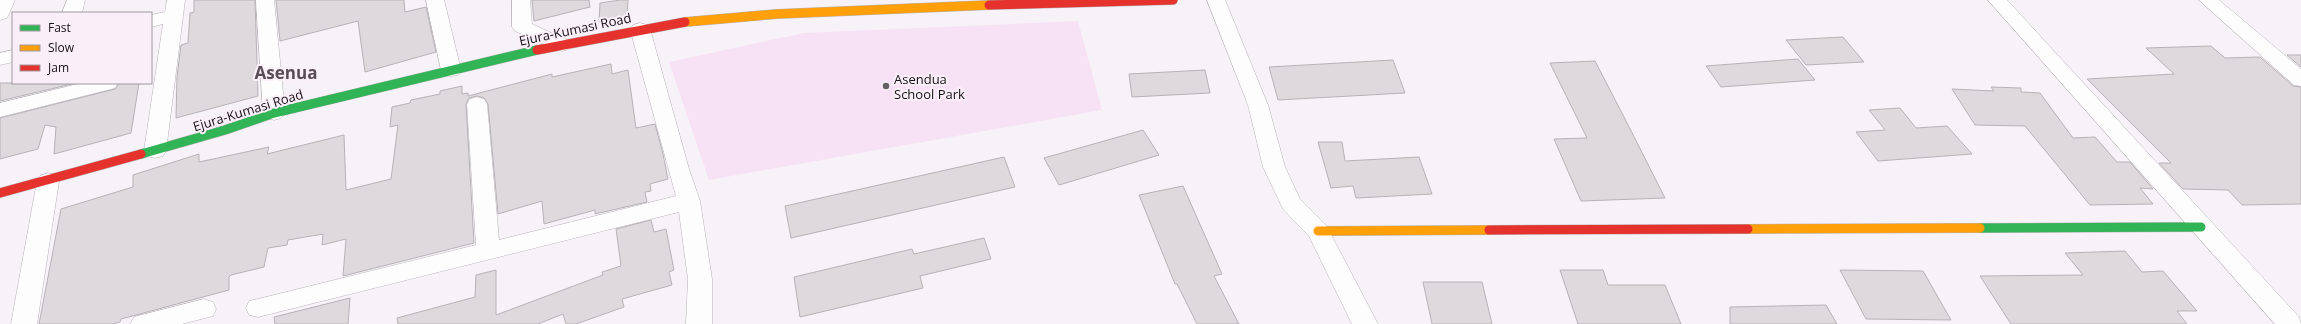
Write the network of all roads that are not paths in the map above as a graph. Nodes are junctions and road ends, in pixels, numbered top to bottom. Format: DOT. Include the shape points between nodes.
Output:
graph roads {
  1 [pos="76,0"];
  2 [pos="265,0"];
  3 [pos="435,0"];
  4 [pos="521,0"];
  5 [pos="1173,0"];
  6 [pos="1216,0"];
  7 [pos="1997,0"];
  8 [pos="2208,0"];
  9 [pos="1118,1"];
  10 [pos="175,8"];
  11 [pos="72,12"];
  12 [pos="152,20"];
  13 [pos="640,29"];
  14 [pos="562,45"];
  15 [pos="12,56"];
  16 [pos="0,59"];
  17 [pos="451,70"];
  18 [pos="158,71"];
  19 [pos="2301,80"];
  20 [pos="104,84"];
  21 [pos="477,104"];
  22 [pos="0,110"];
  23 [pos="274,113"];
  24 [pos="155,151"];
  25 [pos="48,181"];
  26 [pos="0,193"];
  27 [pos="689,201"];
  28 [pos="2201,227"];
  29 [pos="1318,231"];
  30 [pos="488,251"];
  31 [pos="258,308"];
  32 [pos="204,309"];
  33 [pos="24,324"];
  34 [pos="143,324"];
  35 [pos="699,324"];
  36 [pos="1365,324"];
  37 [pos="2290,324"];
  1 -- 11 [label="street"];
  2 -- 23 [label="street"];
  3 -- 17 [label="street"];
  4 -- 14 [label="street" via="522,27"];
  5 -- 9 [label="main road, Ejura-Kumasi Road"];
  6 -- 29 [label="street" via="1258,105 1274,167 1291,203"];
  7 -- 28 [label="street"];
  8 -- 19 [label="street"];
  9 -- 13 [label="main road, Ejura-Kumasi Road" via="800,12 705,19"];
  10 -- 12 [label="street"];
  10 -- 18 [label="street"];
  13 -- 14 [label="main road, Ejura-Kumasi Road"];
  13 -- 27 [label="street"];
  14 -- 17 [label="main road, Ejura-Kumasi Road"];
  15 -- 16 [label="street"];
  17 -- 23 [label="main road, Ejura-Kumasi Road"];
  18 -- 24 [label="street"];
  20 -- 22 [label="street"];
  21 -- 30 [label="street"];
  23 -- 24 [label="main road, Ejura-Kumasi Road"];
  24 -- 25 [label="main road, Ejura-Kumasi Road"];
  25 -- 26 [label="main road, Ejura-Kumasi Road"];
  25 -- 33 [label="street"];
  27 -- 30 [label="street"];
  27 -- 35 [label="street" via="700,279"];
  28 -- 29 [label="main road"];
  28 -- 37 [label="street"];
  29 -- 36 [label="street"];
  30 -- 31 [label="street"];
  32 -- 34 [label="street"];
}
